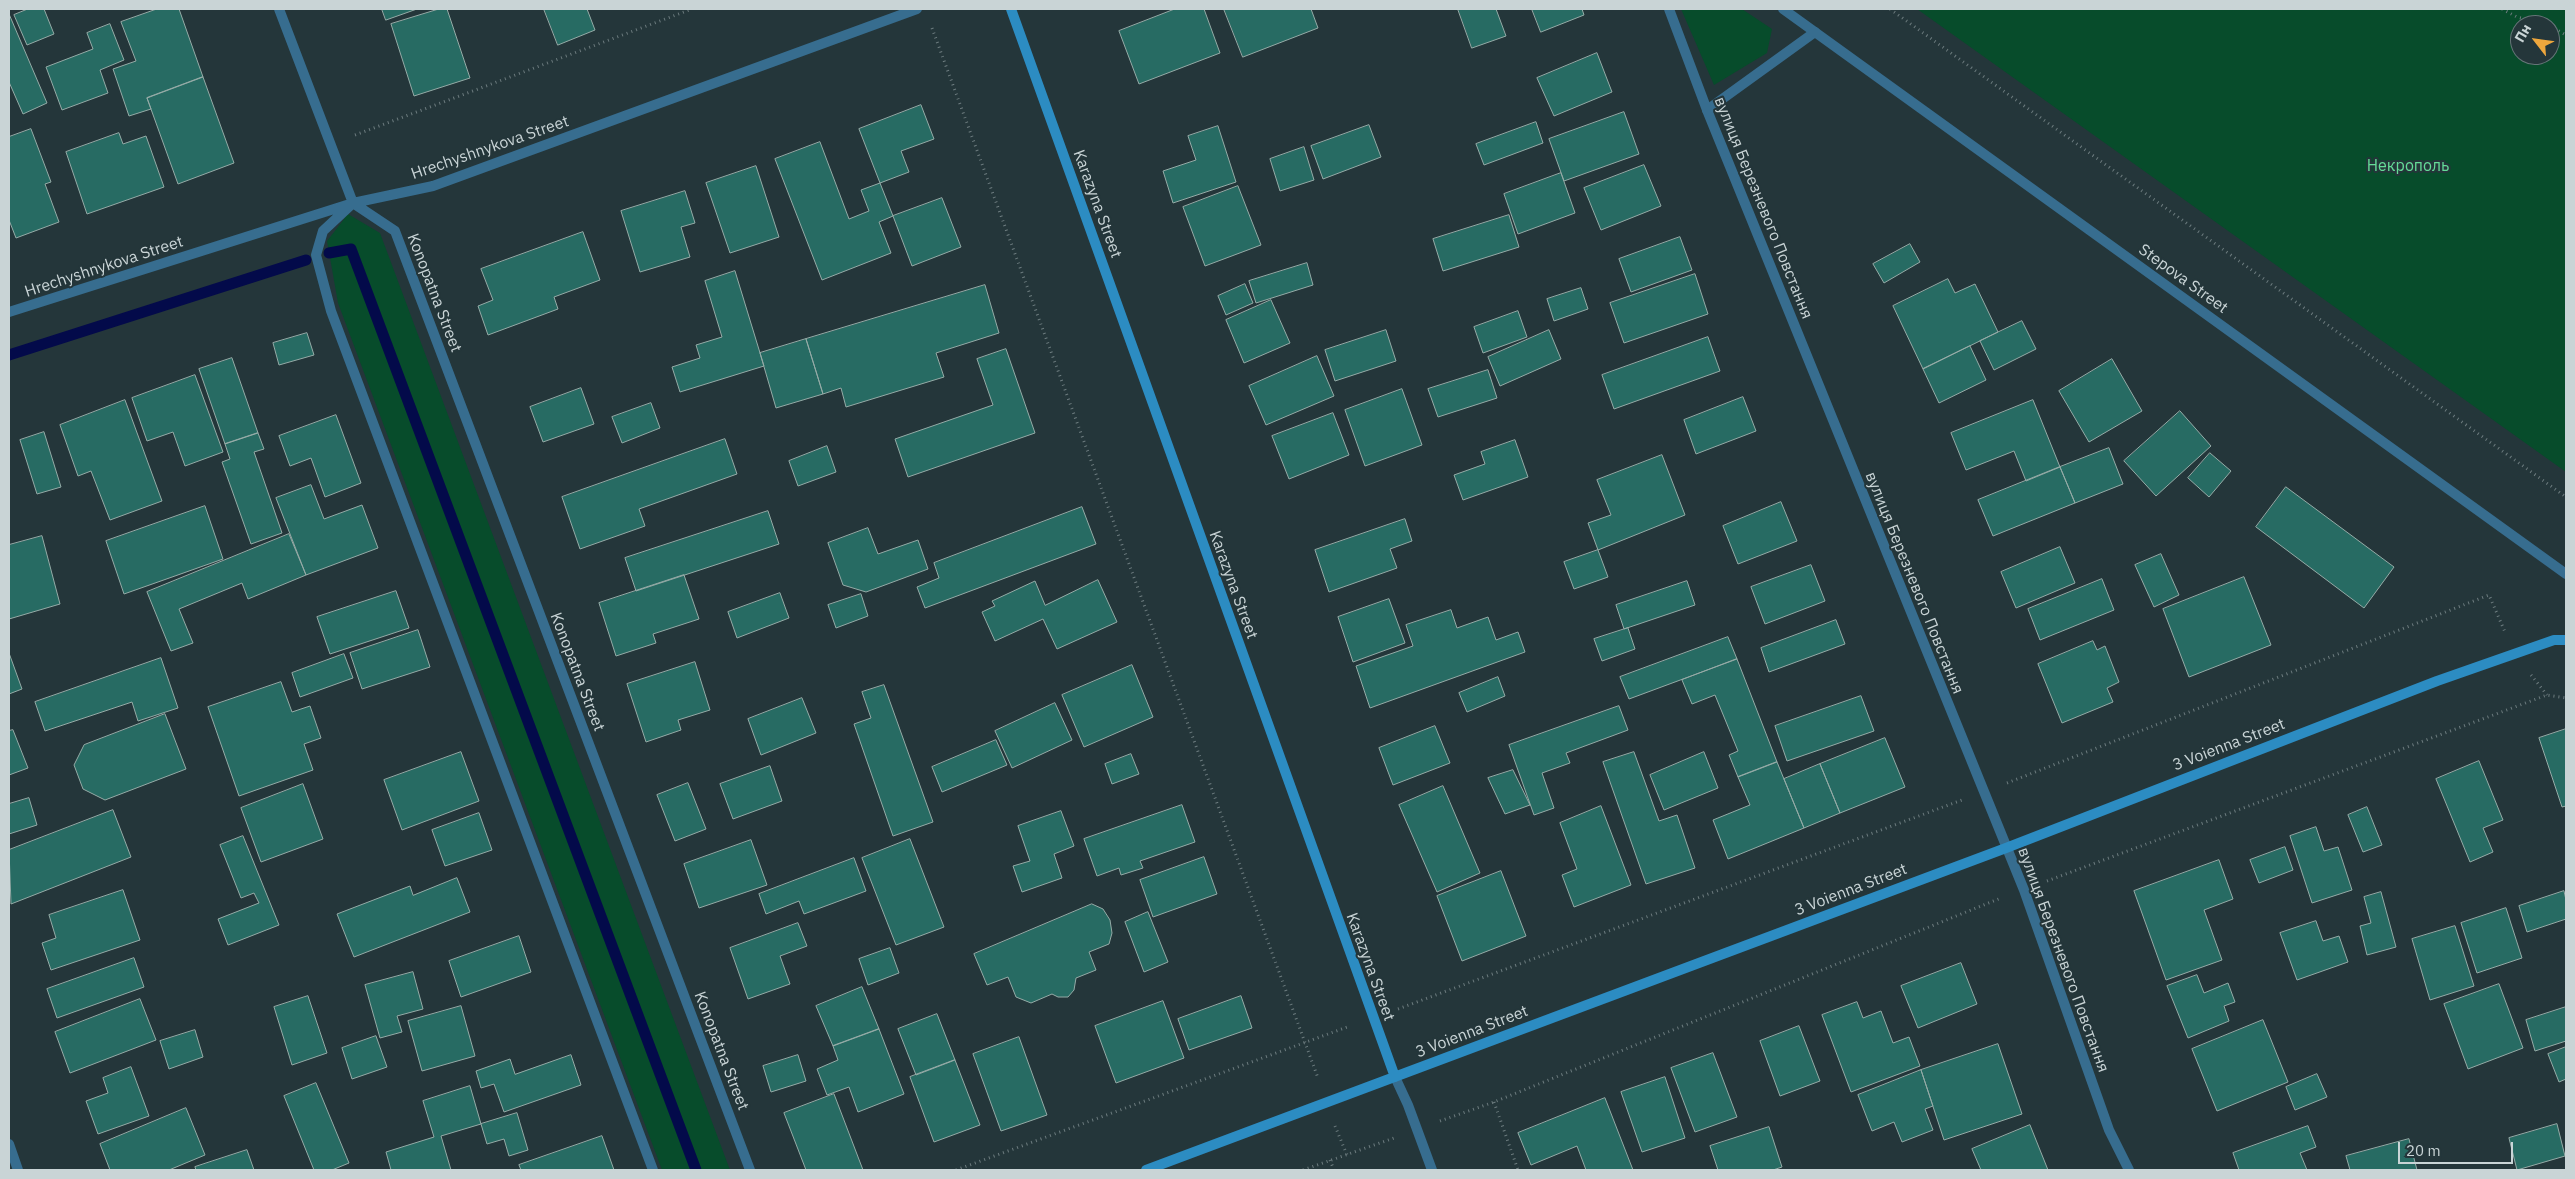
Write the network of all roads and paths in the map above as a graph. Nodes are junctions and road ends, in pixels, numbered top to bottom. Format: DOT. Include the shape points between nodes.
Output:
graph roads {
  1 [pos="279,9"];
  2 [pos="692,9"];
  3 [pos="917,9"];
  4 [pos="1011,9"];
  5 [pos="1669,9"];
  6 [pos="1783,9"];
  7 [pos="1890,9"];
  8 [pos="2502,9"];
  9 [pos="2513,15"];
  10 [pos="932,27"];
  11 [pos="1815,32"];
  12 [pos="1707,110"];
  13 [pos="331,144"];
  14 [pos="354,203"];
  15 [pos="9,312"];
  16 [pos="2566,497"];
  17 [pos="2566,574"];
  18 [pos="2566,640"];
  19 [pos="2514,652"];
  20 [pos="2547,696"];
  21 [pos="2566,698"];
  22 [pos="1982,792"];
  23 [pos="2006,848"];
  24 [pos="2024,890"];
  25 [pos="1372,1018"];
  26 [pos="1305,1042"];
  27 [pos="1395,1077"];
  28 [pos="1494,1102"];
  29 [pos="1326,1103"];
  30 [pos="1417,1130"];
  31 [pos="9,1144"];
  32 [pos="1346,1155"];
  33 [pos="1330,1160"];
  34 [pos="18,1170"];
  35 [pos="653,1170"];
  36 [pos="750,1170"];
  37 [pos="956,1170"];
  38 [pos="1146,1170"];
  39 [pos="1303,1170"];
  40 [pos="1334,1170"];
  41 [pos="1432,1170"];
  42 [pos="1518,1170"];
  43 [pos="2129,1170"];
  1 -- 13 [label="street"];
  2 -- 13 [label="path"];
  3 -- 14 [label="street, Hrechyshnykova Street" via="433,186"];
  4 -- 25 [label="main road, Karazyna Street"];
  5 -- 12 [label="street, вулиця Березневого Повстання"];
  6 -- 11 [label="street, Stepova Street"];
  7 -- 16 [label="path"];
  8 -- 9 [label="path"];
  10 -- 26 [label="path"];
  11 -- 12 [label="street"];
  11 -- 17 [label="street, Stepova Street"];
  12 -- 22 [label="street, вулиця Березневого Повстання"];
  13 -- 14 [label="street"];
  14 -- 15 [label="street, Hrechyshnykova Street"];
  14 -- 35 [label="street" via="323,231 316,255 331,311"];
  14 -- 36 [label="street, Konopatna Street" via="395,231"];
  18 -- 19 [label="main road, 3 Voienna Street" via="2554,640"];
  19 -- 20 [label="path"];
  19 -- 22 [label="path" via="2489,596"];
  19 -- 23 [label="main road, 3 Voienna Street"];
  20 -- 21 [label="path"];
  20 -- 24 [label="path"];
  22 -- 23 [label="street, вулиця Березневого Повстання"];
  22 -- 25 [label="path"];
  23 -- 24 [label="street, вулиця Березневого Повстання"];
  23 -- 27 [label="main road, 3 Voienna Street"];
  24 -- 28 [label="path"];
  24 -- 43 [label="street, вулиця Березневого Повстання" via="2109,1130"];
  25 -- 26 [label="path"];
  25 -- 27 [label="main road, Karazyna Street"];
  26 -- 29 [label="path"];
  26 -- 37 [label="path"];
  27 -- 29 [label="main road, 3 Voienna Street"];
  27 -- 30 [label="street, Karazyna Street"];
  28 -- 30 [label="path"];
  28 -- 42 [label="path"];
  29 -- 32 [label="path"];
  29 -- 38 [label="main road, 3 Voienna Street"];
  30 -- 32 [label="path"];
  30 -- 41 [label="street, Karazyna Street"];
  31 -- 34 [label="street"];
  32 -- 33 [label="path"];
  33 -- 39 [label="path"];
  33 -- 40 [label="path"];
}
